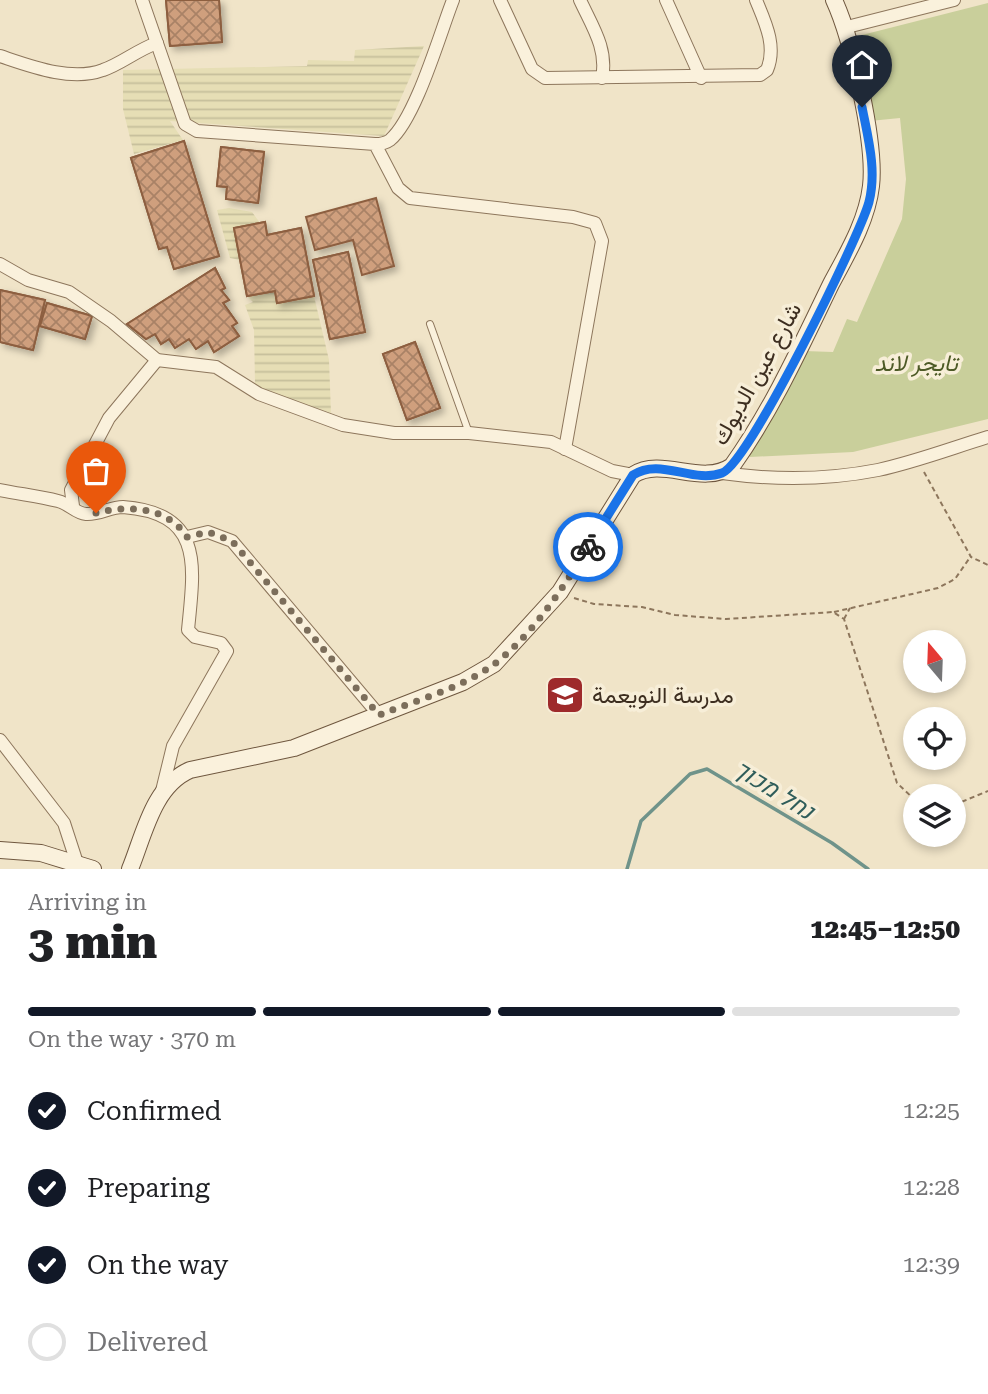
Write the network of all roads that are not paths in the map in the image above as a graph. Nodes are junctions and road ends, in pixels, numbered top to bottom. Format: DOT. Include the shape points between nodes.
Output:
graph roads {
  1 [pos="142,0"];
  2 [pos="453,0"];
  3 [pos="500,0"];
  4 [pos="580,0"];
  5 [pos="666,0"];
  6 [pos="756,0"];
  7 [pos="835,0"];
  8 [pos="949,1"];
  9 [pos="847,27"];
  10 [pos="157,43"];
  11 [pos="0,56"];
  12 [pos="602,78"];
  13 [pos="701,78"];
  14 [pos="375,144"];
  15 [pos="0,264"];
  16 [pos="430,324"];
  17 [pos="157,360"];
  18 [pos="469,433"];
  19 [pos="988,437"];
  20 [pos="565,449"];
  21 [pos="722,473"];
  22 [pos="633,475"];
  23 [pos="0,490"];
  24 [pos="73,506"];
  25 [pos="187,537"];
  26 [pos="379,715"];
  27 [pos="0,740"];
  28 [pos="162,791"];
  29 [pos="0,850"];
  30 [pos="78,863"];
  31 [pos="93,869"];
  32 [pos="130,869"];
  1 -- 10 [label="street"];
  2 -- 14 [label="street" via="402,126 391,139"];
  3 -- 12 [label="street" via="538,75"];
  4 -- 12 [label="street" via="606,61"];
  5 -- 13 [label="street"];
  6 -- 13 [label="street" via="770,37 767,70 751,77"];
  7 -- 9 [label="street, شارع عين الديوك"];
  8 -- 9 [label="street"];
  9 -- 21 [label="street, شارع عين الديوك" via="872,160 869,201 777,391 738,457"];
  10 -- 11 [label="street" via="86,74 46,70"];
  10 -- 14 [label="street" via="185,124 197,131"];
  12 -- 13 [label="street"];
  14 -- 20 [label="street" via="398,188 410,198 573,217 599,227 602,241"];
  15 -- 17 [label="street" via="27,280 69,292"];
  16 -- 18 [label="lane"];
  17 -- 18 [label="street" via="216,367 259,394 343,425 394,433"];
  17 -- 24 [label="street" via="109,418 71,490"];
  18 -- 20 [label="street" via="551,442"];
  19 -- 21 [label="street" via="880,469 835,477"];
  20 -- 22 [label="street" via="612,471"];
  21 -- 22 [label="street, شارع عين الديوك" via="647,469"];
  22 -- 26 [label="street" via="560,592 494,664 463,682"];
  23 -- 24 [label="street"];
  24 -- 25 [label="street" via="89,514 117,507 142,510 167,519"];
  25 -- 26 [label="street" via="208,532 232,541"];
  25 -- 28 [label="street" via="192,554 188,630 195,637 221,643 227,651 173,746"];
  26 -- 28 [label="street" via="294,748 190,771"];
  27 -- 30 [label="street" via="64,823"];
  28 -- 32 [label="street"];
  29 -- 30 [label="street" via="41,853"];
  30 -- 31 [label="street"];
}
